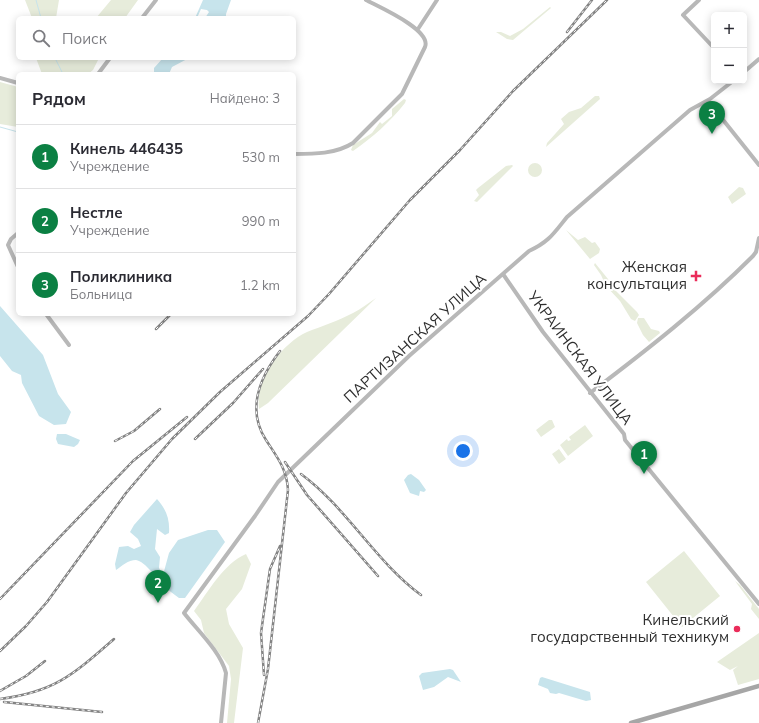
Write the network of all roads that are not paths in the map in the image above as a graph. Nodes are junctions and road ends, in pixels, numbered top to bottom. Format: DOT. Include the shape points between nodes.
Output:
graph roads {
  1 [pos="156,0"];
  2 [pos="366,0"];
  3 [pos="437,0"];
  4 [pos="699,0"];
  5 [pos="144,16"];
  6 [pos="418,29"];
  7 [pos="711,45"];
  8 [pos="759,58"];
  9 [pos="108,60"];
  10 [pos="747,69"];
  11 [pos="100,72"];
  12 [pos="0,78"];
  13 [pos="16,82"];
  14 [pos="729,84"];
  15 [pos="708,101"];
  16 [pos="296,154"];
  17 [pos="759,165"];
  18 [pos="16,235"];
  19 [pos="759,238"];
  20 [pos="16,263"];
  21 [pos="503,274"];
  22 [pos="47,316"];
  23 [pos="69,345"];
  24 [pos="590,393"];
  25 [pos="759,604"];
  26 [pos="759,686"];
  27 [pos="221,723"];
  28 [pos="630,723"];
  1 -- 5 [label="street"];
  2 -- 6 [label="street"];
  3 -- 6 [label="street"];
  4 -- 7 [label="street" via="683,15"];
  6 -- 16 [label="street" via="427,44 400,97 344,149"];
  8 -- 10 [label="street"];
  9 -- 11 [label="street"];
  12 -- 13 [label="street"];
  14 -- 15 [label="street, ПАРТИЗАНСКАЯ УЛИЦА"];
  15 -- 17 [label="street"];
  15 -- 21 [label="street, ПАРТИЗАНСКАЯ УЛИЦА" via="690,110 578,208 543,244 529,251"];
  18 -- 20 [label="street" via="9,242 9,249"];
  19 -- 24 [label="street" via="753,256 722,286"];
  21 -- 24 [label="street, УКРАИНСКАЯ УЛИЦА" via="538,326"];
  21 -- 27 [label="street, ПАРТИЗАНСКАЯ УЛИЦА" via="409,356 278,482 184,613 224,667 226,673"];
  22 -- 23 [label="street"];
  24 -- 25 [label="street, УКРАИНСКАЯ УЛИЦА" via="624,434 625,440"];
  26 -- 28 [label="main road"];
}
